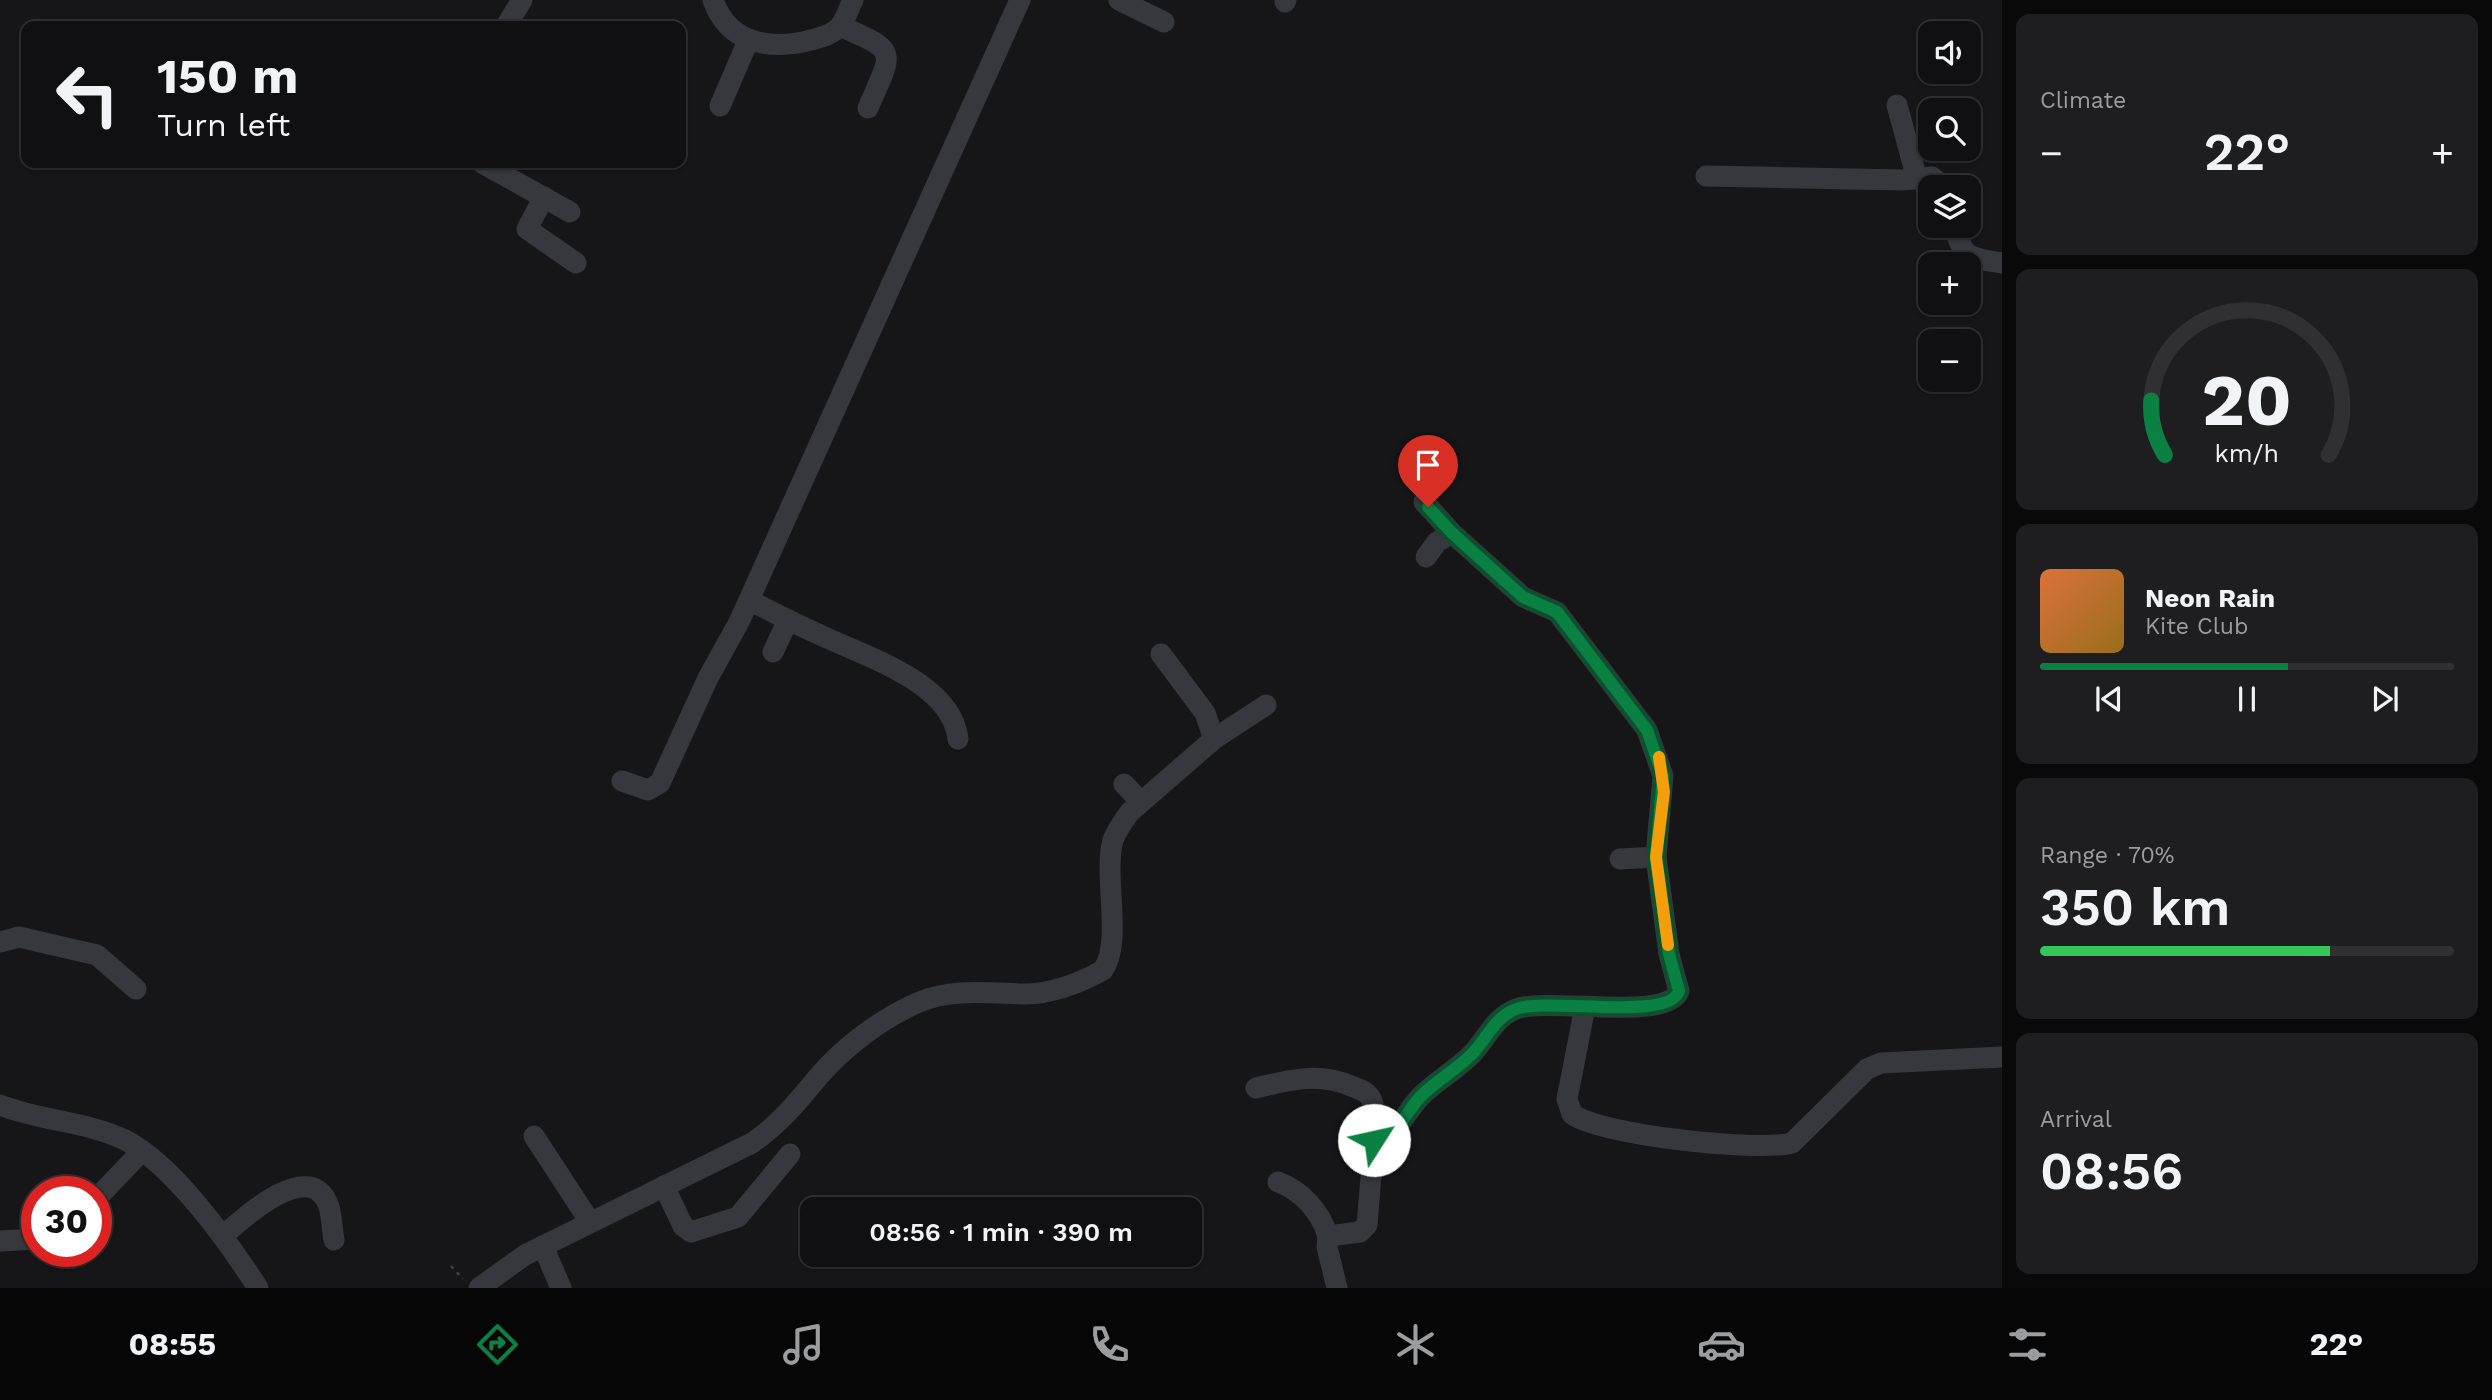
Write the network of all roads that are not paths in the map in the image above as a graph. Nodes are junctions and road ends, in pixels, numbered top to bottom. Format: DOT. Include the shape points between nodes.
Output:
graph roads {
  1 [pos="522,0"];
  2 [pos="713,0"];
  3 [pos="853,0"];
  4 [pos="1020,0"];
  5 [pos="1119,0"];
  6 [pos="509,21"];
  7 [pos="1164,22"];
  8 [pos="840,26"];
  9 [pos="748,41"];
  10 [pos="720,106"];
  11 [pos="1897,106"];
  12 [pos="868,108"];
  13 [pos="491,168"];
  14 [pos="1706,176"];
  15 [pos="1917,179"];
  16 [pos="544,197"];
  17 [pos="570,212"];
  18 [pos="1957,238"];
  19 [pos="576,263"];
  20 [pos="2002,263"];
  21 [pos="1424,502"];
  22 [pos="1452,533"];
  23 [pos="1426,557"];
  24 [pos="749,600"];
  25 [pos="788,620"];
  26 [pos="773,652"];
  27 [pos="1161,654"];
  28 [pos="1266,705"];
  29 [pos="958,739"];
  30 [pos="1214,740"];
  31 [pos="622,781"];
  32 [pos="1124,784"];
  33 [pos="1141,802"];
  34 [pos="1656,857"];
  35 [pos="1620,859"];
  36 [pos="0,942"];
  37 [pos="136,989"];
  38 [pos="1585,1007"];
  39 [pos="2002,1057"];
  40 [pos="1256,1088"];
  41 [pos="0,1105"];
  42 [pos="534,1136"];
  43 [pos="1374,1140"];
  44 [pos="142,1151"];
  45 [pos="790,1154"];
  46 [pos="112,1182"];
  47 [pos="1278,1182"];
  48 [pos="664,1186"];
  49 [pos="590,1222"];
  50 [pos="224,1235"];
  51 [pos="1328,1236"];
  52 [pos="21,1240"];
  53 [pos="334,1240"];
  54 [pos="0,1241"];
  55 [pos="543,1246"];
  56 [pos="472,1284"];
  57 [pos="258,1288"];
  58 [pos="561,1288"];
  59 [pos="1338,1288"];
  1 -- 6 [label="street"];
  2 -- 9 [label="street" via="730,28"];
  3 -- 8 [label="street"];
  4 -- 24 [label="street"];
  5 -- 7 [label="street"];
  8 -- 9 [label="street" via="824,37 793,44 768,46"];
  8 -- 12 [label="street" via="887,51 888,61"];
  9 -- 10 [label="street"];
  11 -- 15 [label="street"];
  13 -- 16 [label="street"];
  14 -- 15 [label="street"];
  16 -- 17 [label="street"];
  16 -- 19 [label="street" via="527,229"];
  18 -- 20 [label="street" via="1967,255"];
  21 -- 22 [label="street"];
  22 -- 23 [label="street" via="1437,542"];
  22 -- 34 [label="street" via="1523,597 1557,612 1647,730 1663,776"];
  24 -- 25 [label="street"];
  24 -- 31 [label="street" via="660,783 648,790"];
  25 -- 26 [label="street"];
  25 -- 29 [label="street" via="915,681 946,707"];
  27 -- 30 [label="street" via="1205,713"];
  28 -- 30 [label="street"];
  30 -- 33 [label="street"];
  32 -- 33 [label="street"];
  33 -- 48 [label="street" via="1114,838 1110,950 1103,970 1032,993 946,994 918,1002 891,1016 838,1056 766,1134"];
  34 -- 35 [label="street"];
  34 -- 38 [label="street" via="1678,996 1661,1005"];
  36 -- 37 [label="street" via="19,937 97,955"];
  38 -- 39 [label="street" via="1567,1099 1572,1114 1592,1123 1692,1143 1792,1143 1867,1069 1881,1063"];
  38 -- 43 [label="street" via="1533,1004 1505,1015 1472,1054 1422,1095 1396,1128"];
  40 -- 43 [label="street" via="1302,1077 1338,1080 1369,1096"];
  41 -- 44 [label="street" via="91,1128"];
  42 -- 49 [label="street"];
  43 -- 51 [label="street" via="1367,1225 1360,1232"];
  44 -- 46 [label="street"];
  44 -- 50 [label="street"];
  45 -- 48 [label="street" via="738,1217 691,1232 683,1226"];
  47 -- 51 [label="street" via="1301,1195 1319,1215"];
  48 -- 49 [label="street"];
  49 -- 55 [label="street"];
  50 -- 53 [label="street" via="265,1202 288,1190 310,1186 329,1206"];
  50 -- 57 [label="street"];
  51 -- 59 [label="street"];
  52 -- 54 [label="street"];
  55 -- 56 [label="street"];
  55 -- 58 [label="street"];
}
